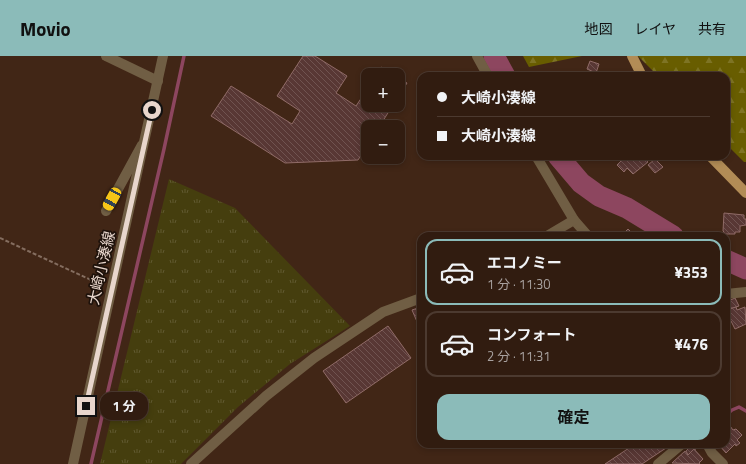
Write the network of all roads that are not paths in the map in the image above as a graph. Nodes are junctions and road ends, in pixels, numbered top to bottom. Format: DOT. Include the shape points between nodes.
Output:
graph roads {
  1 [pos="106,56"];
  2 [pos="163,56"];
  3 [pos="477,56"];
  4 [pos="632,56"];
  5 [pos="486,72"];
  6 [pos="640,72"];
  7 [pos="158,81"];
  8 [pos="145,139"];
  9 [pos="538,160"];
  10 [pos="714,160"];
  11 [pos="746,193"];
  12 [pos="106,211"];
  13 [pos="574,220"];
  14 [pos="554,232"];
  15 [pos="584,232"];
  16 [pos="746,292"];
  17 [pos="730,294"];
  18 [pos="417,299"];
  19 [pos="677,448"];
  20 [pos="709,448"];
  21 [pos="73,464"];
  22 [pos="191,464"];
  23 [pos="658,464"];
  24 [pos="723,464"];
  1 -- 7 [label="street"];
  2 -- 7 [label="street, 大崎小湊線"];
  3 -- 5 [label="street"];
  4 -- 6 [label="main road"];
  7 -- 8 [label="street, 大崎小湊線"];
  8 -- 12 [label="street"];
  8 -- 21 [label="street, 大崎小湊線"];
  9 -- 13 [label="street"];
  10 -- 11 [label="main road"];
  13 -- 14 [label="street"];
  13 -- 15 [label="street"];
  16 -- 17 [label="street"];
  18 -- 22 [label="street" via="383,312 314,358 266,396"];
  19 -- 23 [label="street"];
  20 -- 24 [label="street"];
}
